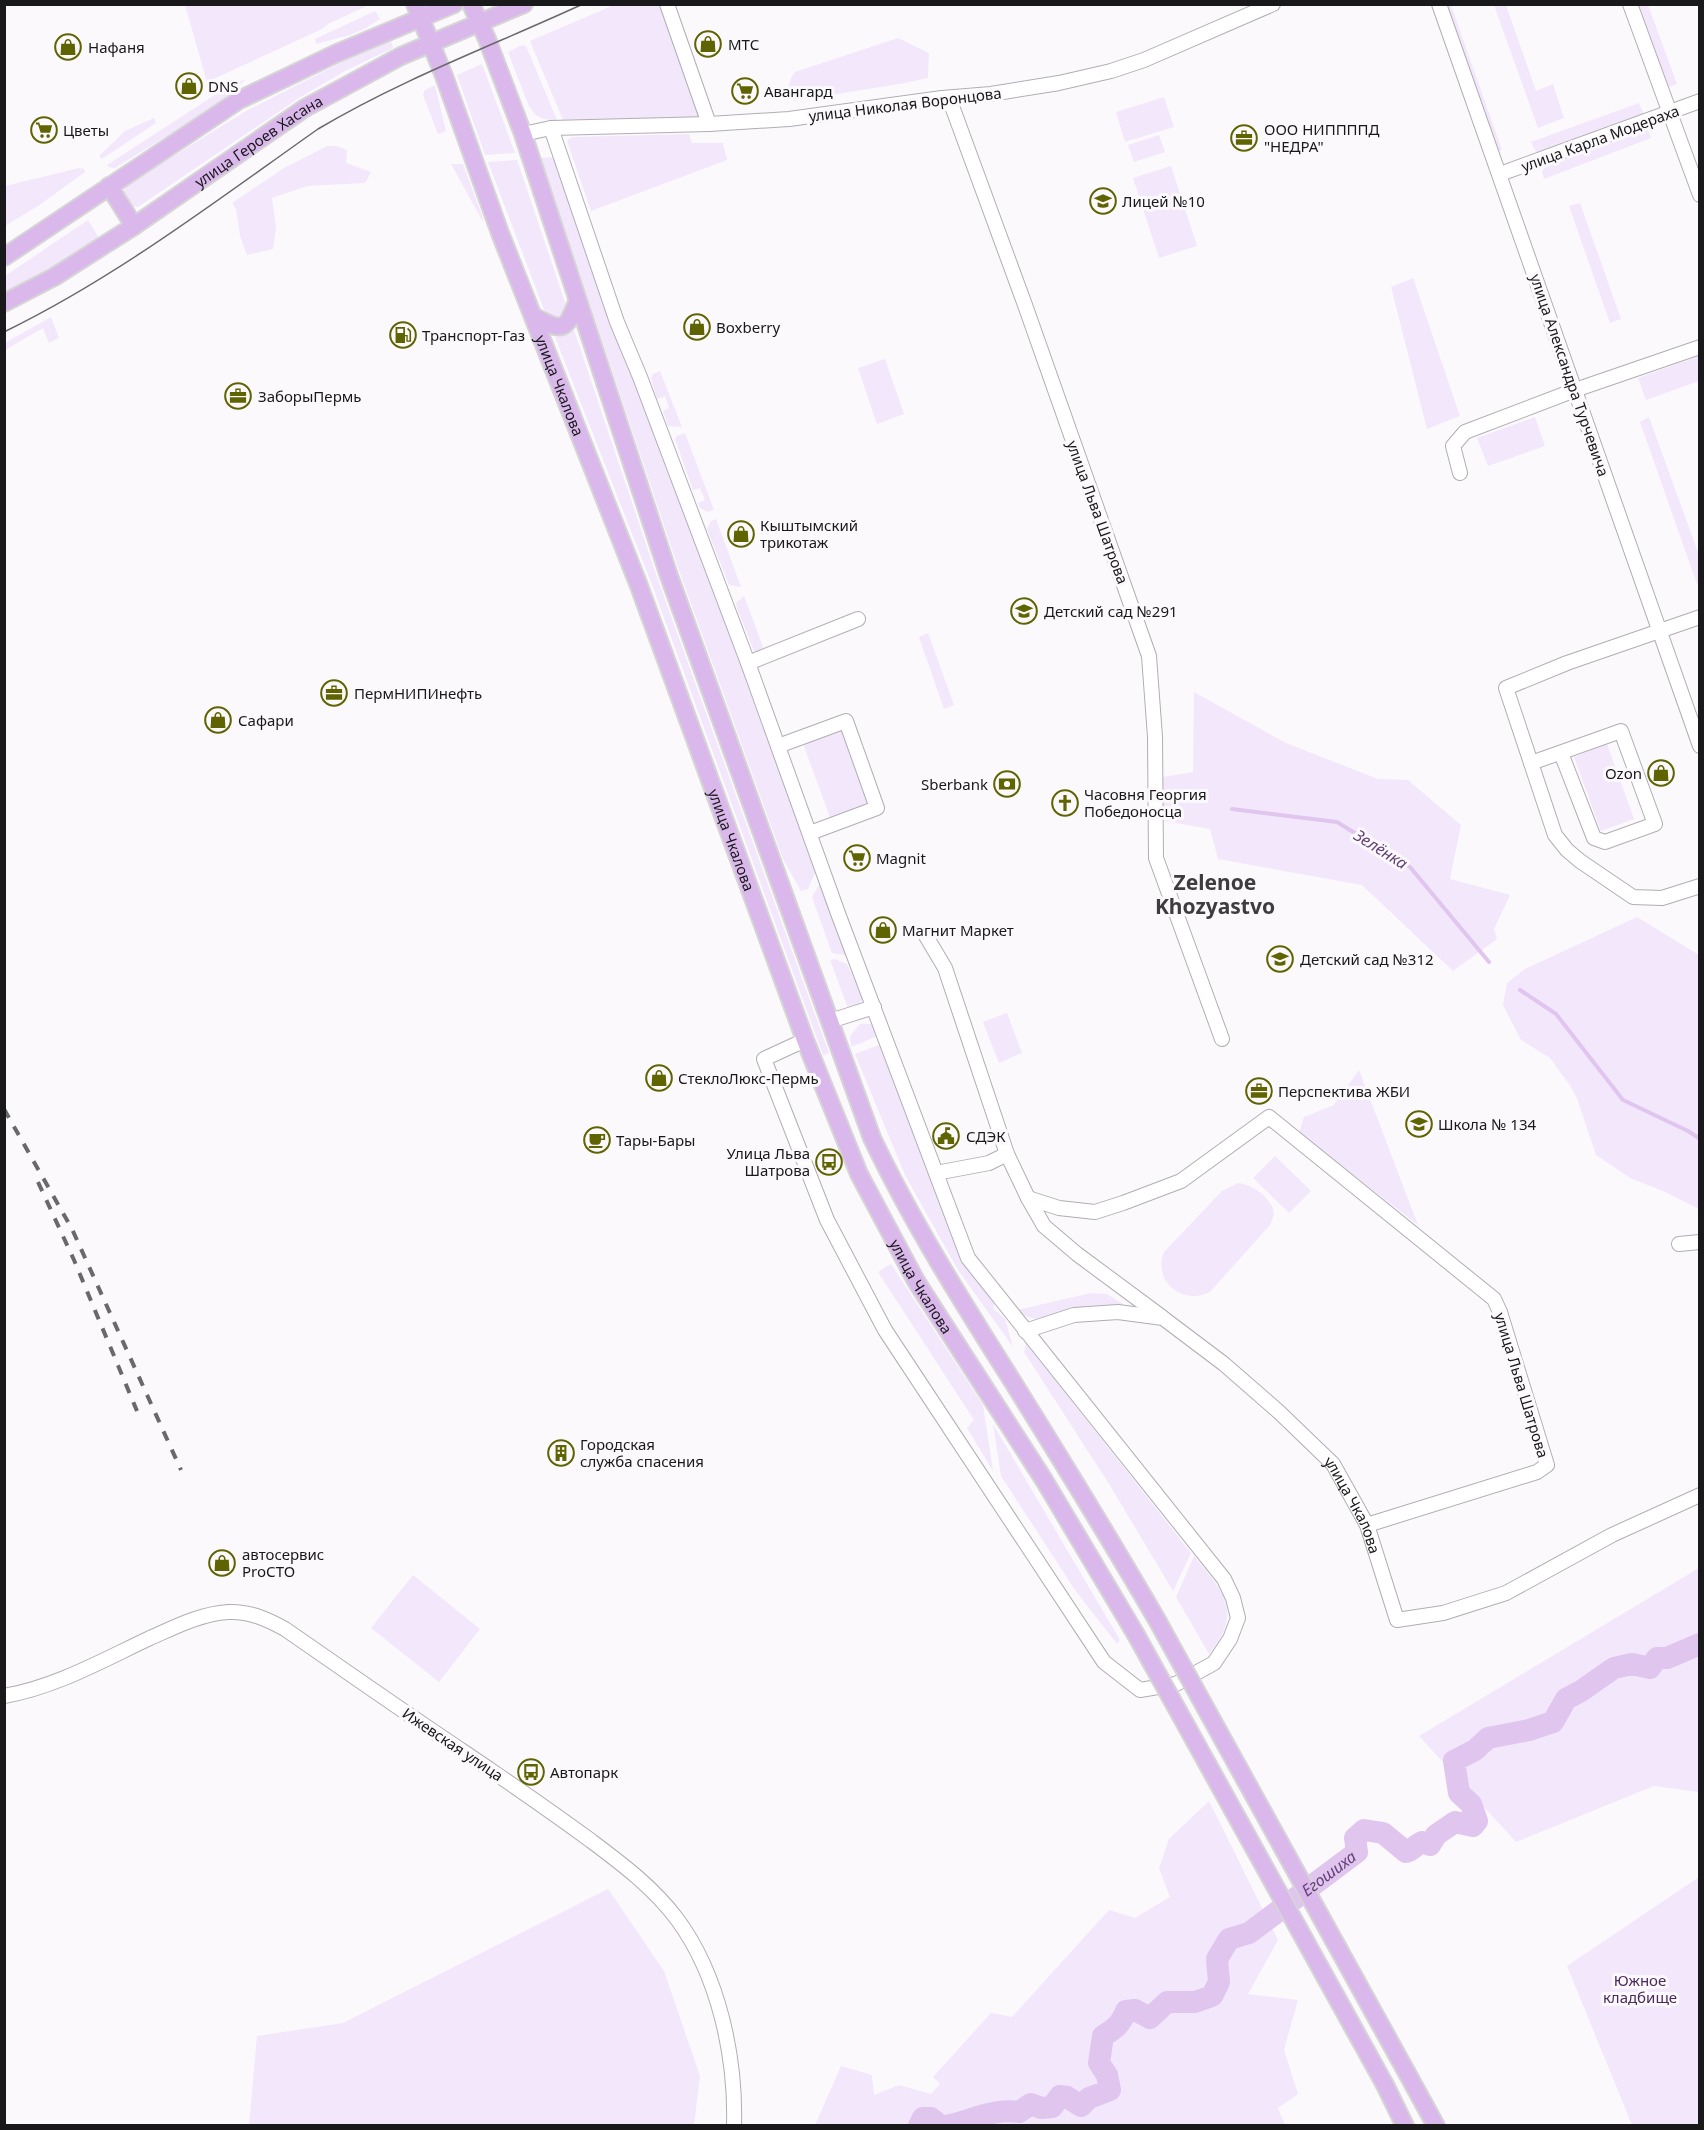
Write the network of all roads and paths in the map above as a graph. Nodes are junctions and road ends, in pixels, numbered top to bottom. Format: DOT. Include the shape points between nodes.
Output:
graph roads {
  1 [pos="454,4"];
  2 [pos="471,4"];
  3 [pos="524,4"];
  4 [pos="667,4"];
  5 [pos="1273,4"];
  6 [pos="1439,4"];
  7 [pos="1630,4"];
  8 [pos="418,11"];
  9 [pos="479,23"];
  10 [pos="430,43"];
  11 [pos="949,98"];
  12 [pos="1700,101"];
  13 [pos="1668,113"];
  14 [pos="710,124"];
  15 [pos="551,128"];
  16 [pos="524,134"];
  17 [pos="1500,174"];
  18 [pos="109,186"];
  19 [pos="1700,195"];
  20 [pos="134,226"];
  21 [pos="4,256"];
  22 [pos="577,302"];
  23 [pos="4,303"];
  24 [pos="535,317"];
  25 [pos="1700,347"];
  26 [pos="1575,390"];
  27 [pos="1460,473"];
  28 [pos="1700,617"];
  29 [pos="858,619"];
  30 [pos="1660,631"];
  31 [pos="748,663"];
  32 [pos="778,746"];
  33 [pos="1700,746"];
  34 [pos="1562,753"];
  35 [pos="1531,763"];
  36 [pos="810,833"];
  37 [pos="1700,886"];
  38 [pos="926,936"];
  39 [pos="874,1007"];
  40 [pos="830,1021"];
  41 [pos="1222,1039"];
  42 [pos="805,1040"];
  43 [pos="1007,1154"];
  44 [pos="936,1173"];
  45 [pos="1028,1198"];
  46 [pos="1700,1242"];
  47 [pos="1679,1244"];
  48 [pos="1163,1318"];
  49 [pos="1025,1331"];
  50 [pos="1700,1495"];
  51 [pos="1367,1525"];
  52 [pos="4,1696"];
  53 [pos="734,2126"];
  54 [pos="1405,2126"];
  55 [pos="1436,2126"];
  1 -- 8 [label="main road"];
  2 -- 9 [label="main road, улица Чкалова"];
  3 -- 9 [label="main road, улица Героев Хасана"];
  4 -- 14 [label="street"];
  5 -- 11 [label="street, улица Николая Воронцова" via="1111,71"];
  6 -- 17 [label="street, улица Александра Турчевича"];
  7 -- 13 [label="street"];
  8 -- 10 [label="main road, улица Чкалова"];
  8 -- 18 [label="main road" via="239,100"];
  9 -- 10 [label="main road, улица Героев Хасана"];
  9 -- 16 [label="main road, улица Чкалова"];
  10 -- 20 [label="main road, улица Героев Хасана" via="305,108"];
  10 -- 24 [label="main road, улица Чкалова"];
  11 -- 14 [label="street, улица Николая Воронцова" via="789,119"];
  11 -- 41 [label="street, улица Льва Шатрова" via="1149,656 1155,737 1156,858"];
  12 -- 13 [label="street, улица Карла Модераха"];
  13 -- 17 [label="street, улица Карла Модераха"];
  13 -- 19 [label="street"];
  14 -- 15 [label="street, улица Николая Воронцова"];
  15 -- 16 [label="street, улица Николая Воронцова"];
  15 -- 31 [label="street" via="617,322"];
  16 -- 22 [label="main road, улица Чкалова"];
  17 -- 26 [label="street, улица Александра Турчевича"];
  18 -- 20 [label="main road"];
  18 -- 21 [label="main road"];
  20 -- 23 [label="main road, улица Героев Хасана" via="54,278"];
  22 -- 24 [label="main road" via="570,320 562,326 551,326"];
  22 -- 40 [label="main road, улица Чкалова" via="669,576"];
  24 -- 42 [label="main road, улица Чкалова" via="639,586"];
  25 -- 26 [label="street"];
  26 -- 27 [label="street" via="1464,432 1453,446"];
  26 -- 30 [label="street, улица Александра Турчевича"];
  28 -- 30 [label="street"];
  29 -- 31 [label="street"];
  30 -- 33 [label="street, улица Александра Турчевича"];
  30 -- 35 [label="street" via="1506,688"];
  31 -- 32 [label="street"];
  32 -- 36 [label="street"];
  32 -- 36 [label="street" via="846,721 877,808"];
  34 -- 34 [label="street" via="1621,731 1655,824 1605,842 1594,838"];
  34 -- 35 [label="street"];
  35 -- 37 [label="street" via="1555,835 1567,850 1633,897 1662,898"];
  36 -- 39 [label="street"];
  38 -- 43 [label="street" via="945,968"];
  39 -- 40 [label="street"];
  39 -- 44 [label="street"];
  40 -- 55 [label="main road, улица Чкалова, bridge" via="872,1138 896,1188 936,1260 1158,1620"];
  42 -- 49 [label="street" via="764,1059 827,1220 885,1330 1104,1662 1140,1690 1176,1684 1214,1663 1230,1640 1238,1618 1233,1598 1224,1579"];
  42 -- 54 [label="main road, улица Чкалова, bridge" via="858,1174 916,1281 1044,1480 1135,1633"];
  43 -- 44 [label="street" via="989,1163"];
  43 -- 45 [label="street"];
  44 -- 49 [label="street" via="968,1258"];
  45 -- 48 [label="street" via="1044,1226"];
  45 -- 51 [label="street, улица Льва Шатрова" via="1059,1208 1095,1212 1123,1203 1181,1181 1269,1116 1494,1299 1547,1465 1537,1472"];
  46 -- 47 [label="street"];
  48 -- 49 [label="street, улица Чкалова" via="1118,1312 1074,1315"];
  48 -- 51 [label="street, улица Чкалова" via="1224,1364 1333,1464"];
  50 -- 51 [label="street, улица Чкалова" via="1612,1535 1506,1593 1443,1613 1398,1620"];
  52 -- 53 [label="street, Ижевская улица" via="52,1683 190,1620 238,1613 267,1619 285,1629 548,1808 649,1886 696,1950 714,1993 727,2037 735,2094"];
}
